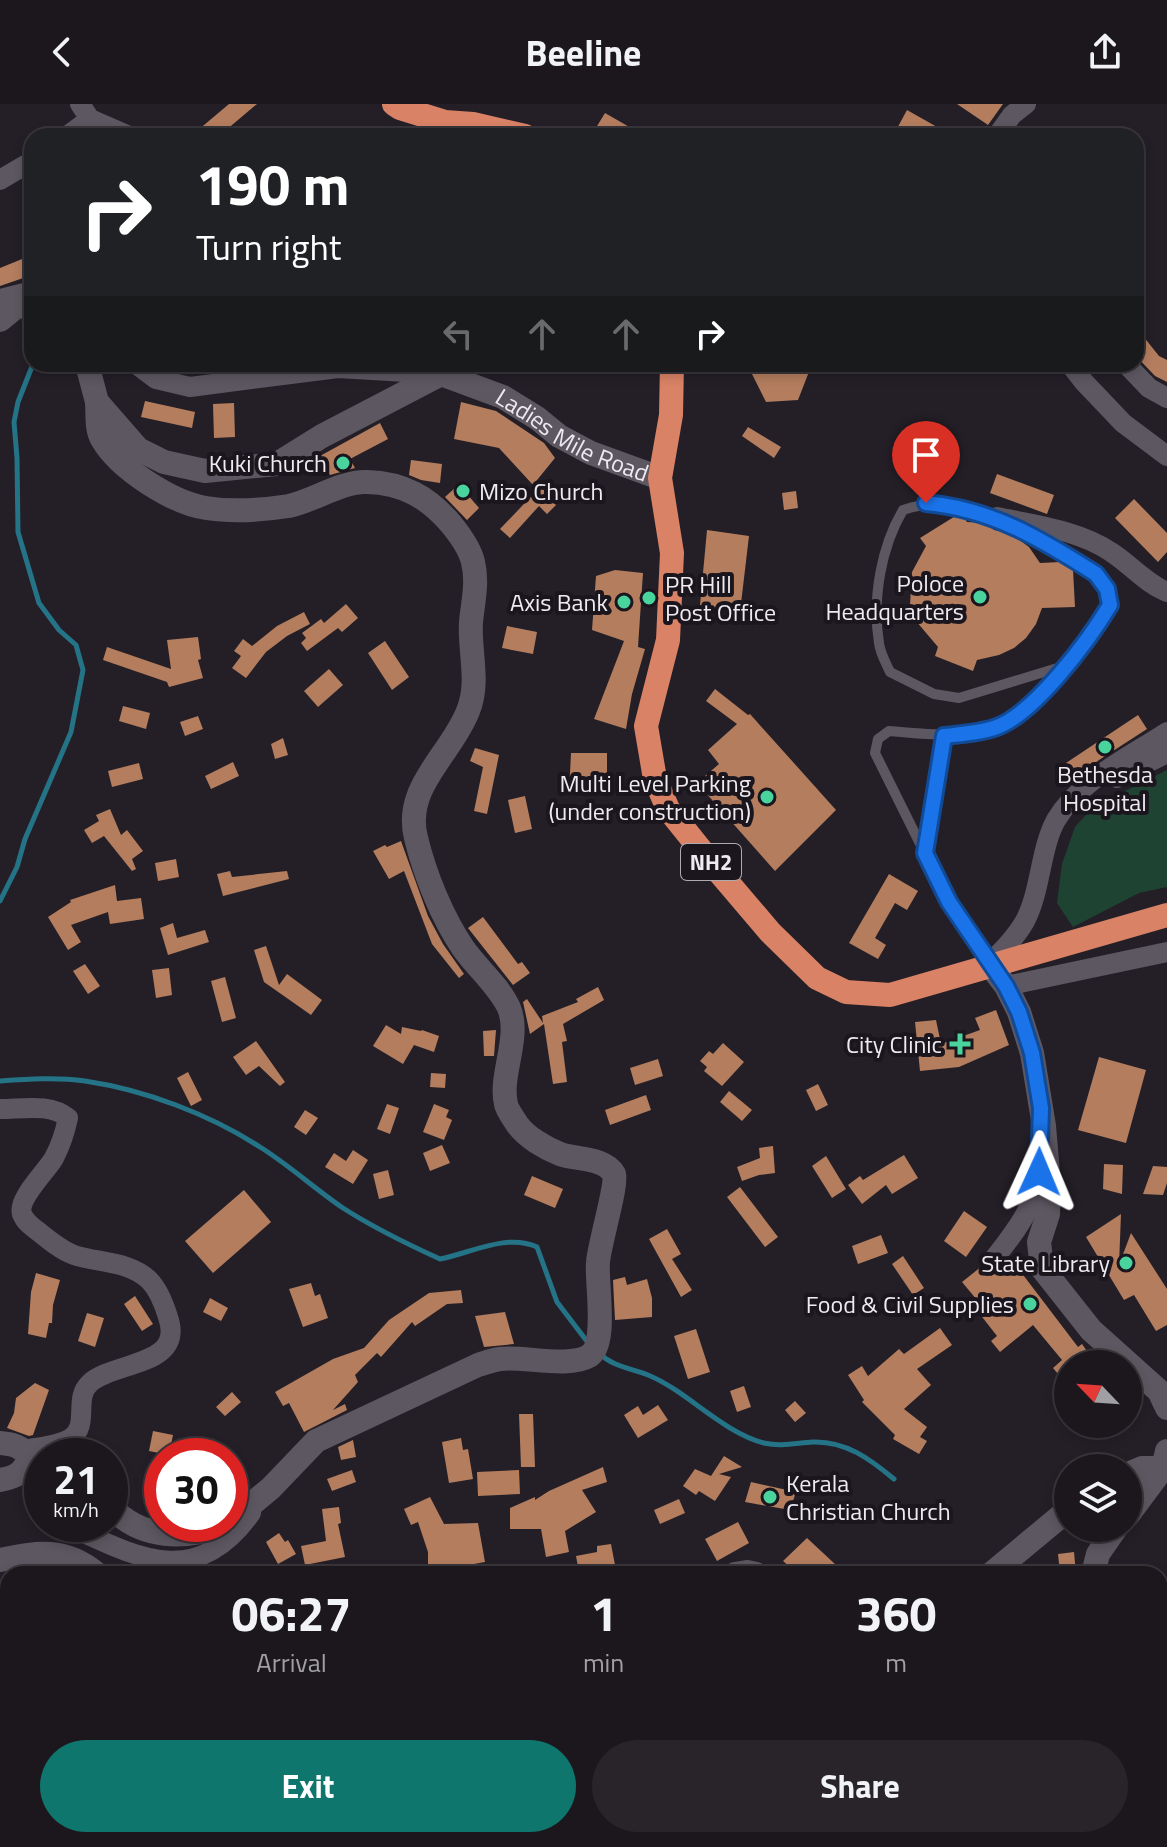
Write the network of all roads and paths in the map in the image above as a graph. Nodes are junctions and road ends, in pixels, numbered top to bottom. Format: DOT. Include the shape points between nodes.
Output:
graph roads {
  1 [pos="394,104"];
  2 [pos="1026,104"];
  3 [pos="85,112"];
  4 [pos="114,128"];
  5 [pos="490,128"];
  6 [pos="1003,128"];
  7 [pos="24,166"];
  8 [pos="0,180"];
  9 [pos="24,293"];
  10 [pos="0,299"];
  11 [pos="24,306"];
  12 [pos="0,320"];
  13 [pos="89,372"];
  14 [pos="147,372"];
  15 [pos="303,372"];
  16 [pos="418,372"];
  17 [pos="672,372"];
  18 [pos="1076,372"];
  19 [pos="1134,372"];
  20 [pos="441,374"];
  21 [pos="1167,398"];
  22 [pos="97,402"];
  23 [pos="1167,456"];
  24 [pos="660,478"];
  25 [pos="997,517"];
  26 [pos="1167,592"];
  27 [pos="1064,666"];
  28 [pos="1167,732"];
  29 [pos="944,736"];
  30 [pos="1167,753"];
  31 [pos="1081,791"];
  32 [pos="925,853"];
  33 [pos="1167,915"];
  34 [pos="1167,952"];
  35 [pos="989,964"];
  36 [pos="1006,986"];
  37 [pos="1041,1108"];
  38 [pos="0,1109"];
  39 [pos="993,1260"];
  40 [pos="1167,1408"];
  41 [pos="70,1438"];
  42 [pos="0,1443"];
  43 [pos="24,1451"];
  44 [pos="1165,1460"];
  45 [pos="1142,1468"];
  46 [pos="24,1470"];
  47 [pos="0,1480"];
  48 [pos="1142,1494"];
  49 [pos="263,1496"];
  50 [pos="248,1508"];
  51 [pos="1054,1522"];
  52 [pos="106,1542"];
  53 [pos="1106,1542"];
  54 [pos="0,1560"];
  55 [pos="88,1566"];
  56 [pos="1001,1566"];
  57 [pos="1095,1566"];
  1 -- 5 [label="highway" via="445,122"];
  2 -- 6 [label="street"];
  3 -- 4 [label="street"];
  7 -- 8 [label="street"];
  9 -- 10 [label="street"];
  11 -- 12 [label="street"];
  13 -- 22 [label="street"];
  14 -- 15 [label="street" via="190,387"];
  16 -- 20 [label="street"];
  17 -- 24 [label="highway, NH2"];
  18 -- 23 [label="street" via="1123,423"];
  19 -- 21 [label="street"];
  20 -- 22 [label="street" via="277,464 205,471 164,462 138,449"];
  20 -- 24 [label="street, Ladies Mile Road" via="503,397 591,453"];
  22 -- 49 [label="street" via="100,436 109,448 122,464 171,496 202,508 242,509 290,506 361,482 390,484 422,496 469,549 476,585 473,695 417,796 412,822 416,840 462,947 510,1009 506,1105 519,1127 538,1143 601,1163 616,1182 601,1234 600,1330 597,1347 587,1357 497,1359 478,1365 316,1441"];
  24 -- 35 [label="highway, NH2" via="672,553 668,640 646,726 655,779 668,809 770,932 817,978 837,988 890,995"];
  25 -- 26 [label="street" via="1094,542"];
  25 -- 27 [label="lane" via="1096,574 1107,589 1110,605"];
  25 -- 27 [label="lane" via="955,505 926,503 903,510 892,528 876,610 879,646 890,672 934,694 959,698"];
  27 -- 29 [label="lane" via="1040,696 996,728"];
  28 -- 31 [label="street"];
  29 -- 32 [label="lane"];
  29 -- 32 [label="lane" via="889,731 878,739 875,753"];
  30 -- 31 [label="street"];
  31 -- 35 [label="street" via="1055,823 1026,919"];
  32 -- 35 [label="lane"];
  33 -- 35 [label="highway, NH2"];
  34 -- 36 [label="street"];
  35 -- 36 [label="street"];
  36 -- 37 [label="street" via="1032,1053"];
  37 -- 39 [label="street" via="1039,1172 1029,1208"];
  37 -- 40 [label="street" via="1049,1185 1048,1214 1039,1242 1042,1268 1091,1330 1159,1391"];
  38 -- 41 [label="street" via="48,1108 68,1118 53,1159 23,1200 21,1212 27,1223 70,1254 134,1269 160,1295 170,1322 166,1348 93,1380 84,1389 79,1429"];
  42 -- 43 [label="street"];
  44 -- 45 [label="street"];
  44 -- 48 [label="street"];
  46 -- 47 [label="street"];
  49 -- 50 [label="street"];
  49 -- 52 [label="street" via="242,1526 202,1557 164,1562"];
  51 -- 56 [label="street"];
  53 -- 57 [label="street"];
  54 -- 55 [label="street" via="57,1553"];
}
